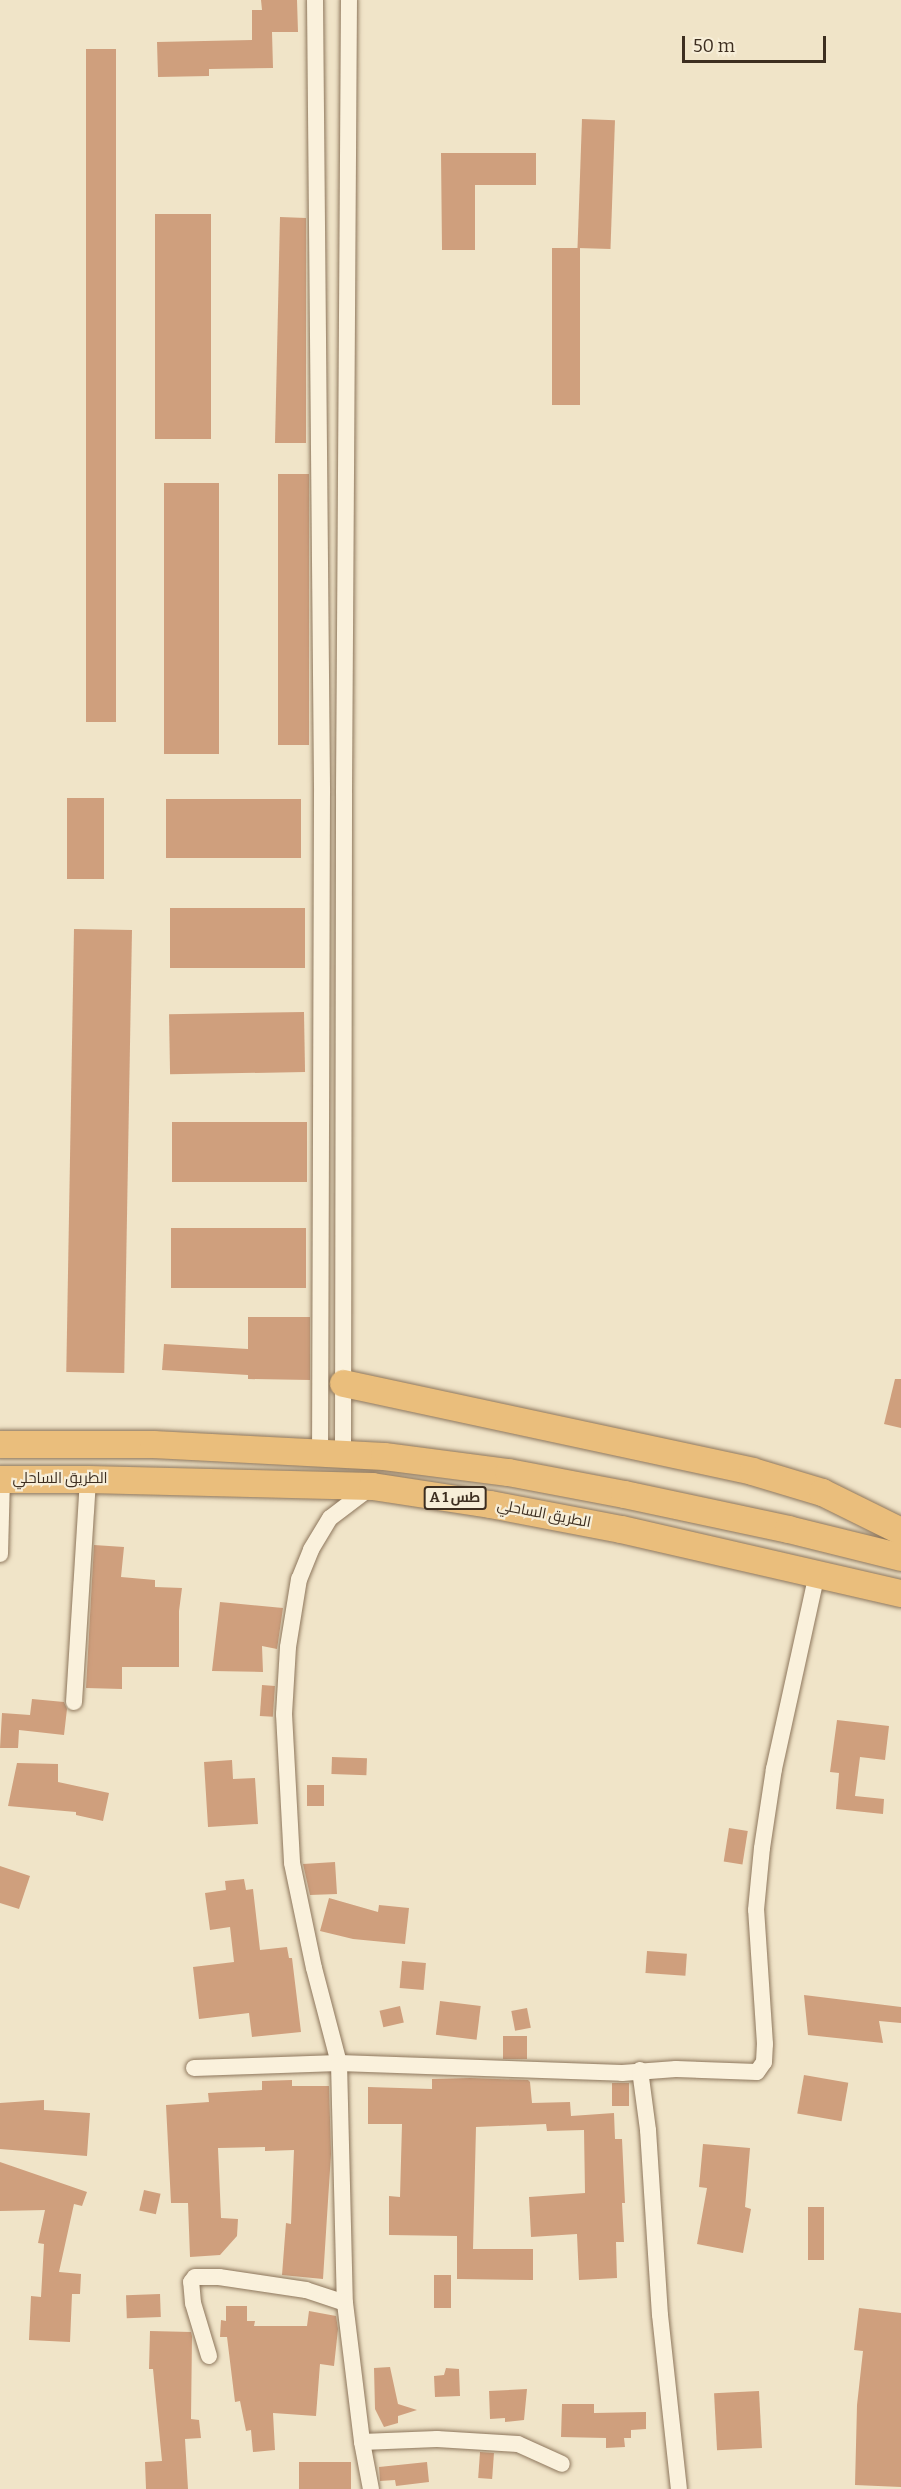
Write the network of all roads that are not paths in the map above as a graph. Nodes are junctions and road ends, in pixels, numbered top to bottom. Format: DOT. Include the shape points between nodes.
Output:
graph roads {
  1 [pos="315,0"];
  2 [pos="349,0"];
  3 [pos="347,385"];
  4 [pos="320,386"];
  5 [pos="322,793"];
  6 [pos="344,793"];
  7 [pos="343,1383"];
  8 [pos="0,1444"];
  9 [pos="332,1452"];
  10 [pos="1,1479"];
  11 [pos="88,1479"];
  12 [pos="372,1486"];
  13 [pos="901,1531"];
  14 [pos="0,1554"];
  15 [pos="901,1557"];
  16 [pos="817,1574"];
  17 [pos="901,1593"];
  18 [pos="74,1702"];
  19 [pos="339,2063"];
  20 [pos="194,2068"];
  21 [pos="640,2070"];
  22 [pos="345,2303"];
  23 [pos="209,2356"];
  24 [pos="362,2442"];
  25 [pos="562,2464"];
  26 [pos="372,2489"];
  27 [pos="680,2489"];
  1 -- 4 [label="street"];
  2 -- 3 [label="street"];
  3 -- 4 [label="street"];
  3 -- 6 [label="street"];
  4 -- 5 [label="street"];
  5 -- 6 [label="street"];
  5 -- 9 [label="street"];
  6 -- 7 [label="street"];
  7 -- 9 [label="street"];
  7 -- 13 [label="highway" via="752,1471 822,1492"];
  8 -- 9 [label="highway, A 1 طس" via="153,1444"];
  9 -- 15 [label="highway, A 1 طس" via="508,1472 788,1529"];
  10 -- 11 [label="highway, الطريق الساحلي / A 1 طس"];
  10 -- 14 [label="street"];
  11 -- 12 [label="highway, الطريق الساحلي / A 1 طس"];
  11 -- 18 [label="street"];
  12 -- 16 [label="highway, الطريق الساحلي / A 1 طس" via="621,1529"];
  12 -- 19 [label="street" via="330,1518 298,1579 284,1703 292,1863"];
  16 -- 17 [label="highway, الطريق الساحلي / A 1 طس"];
  16 -- 21 [label="street" via="774,1769 762,1848 756,1910 764,2062 758,2072 750,2074 704,2069"];
  19 -- 20 [label="street"];
  19 -- 21 [label="street" via="622,2073"];
  19 -- 22 [label="street"];
  21 -- 27 [label="street" via="648,2130 660,2315"];
  22 -- 23 [label="street" via="306,2290 195,2277 191,2282 193,2303"];
  22 -- 24 [label="street"];
  24 -- 25 [label="street" via="437,2439 518,2444"];
  24 -- 26 [label="street"];
}
